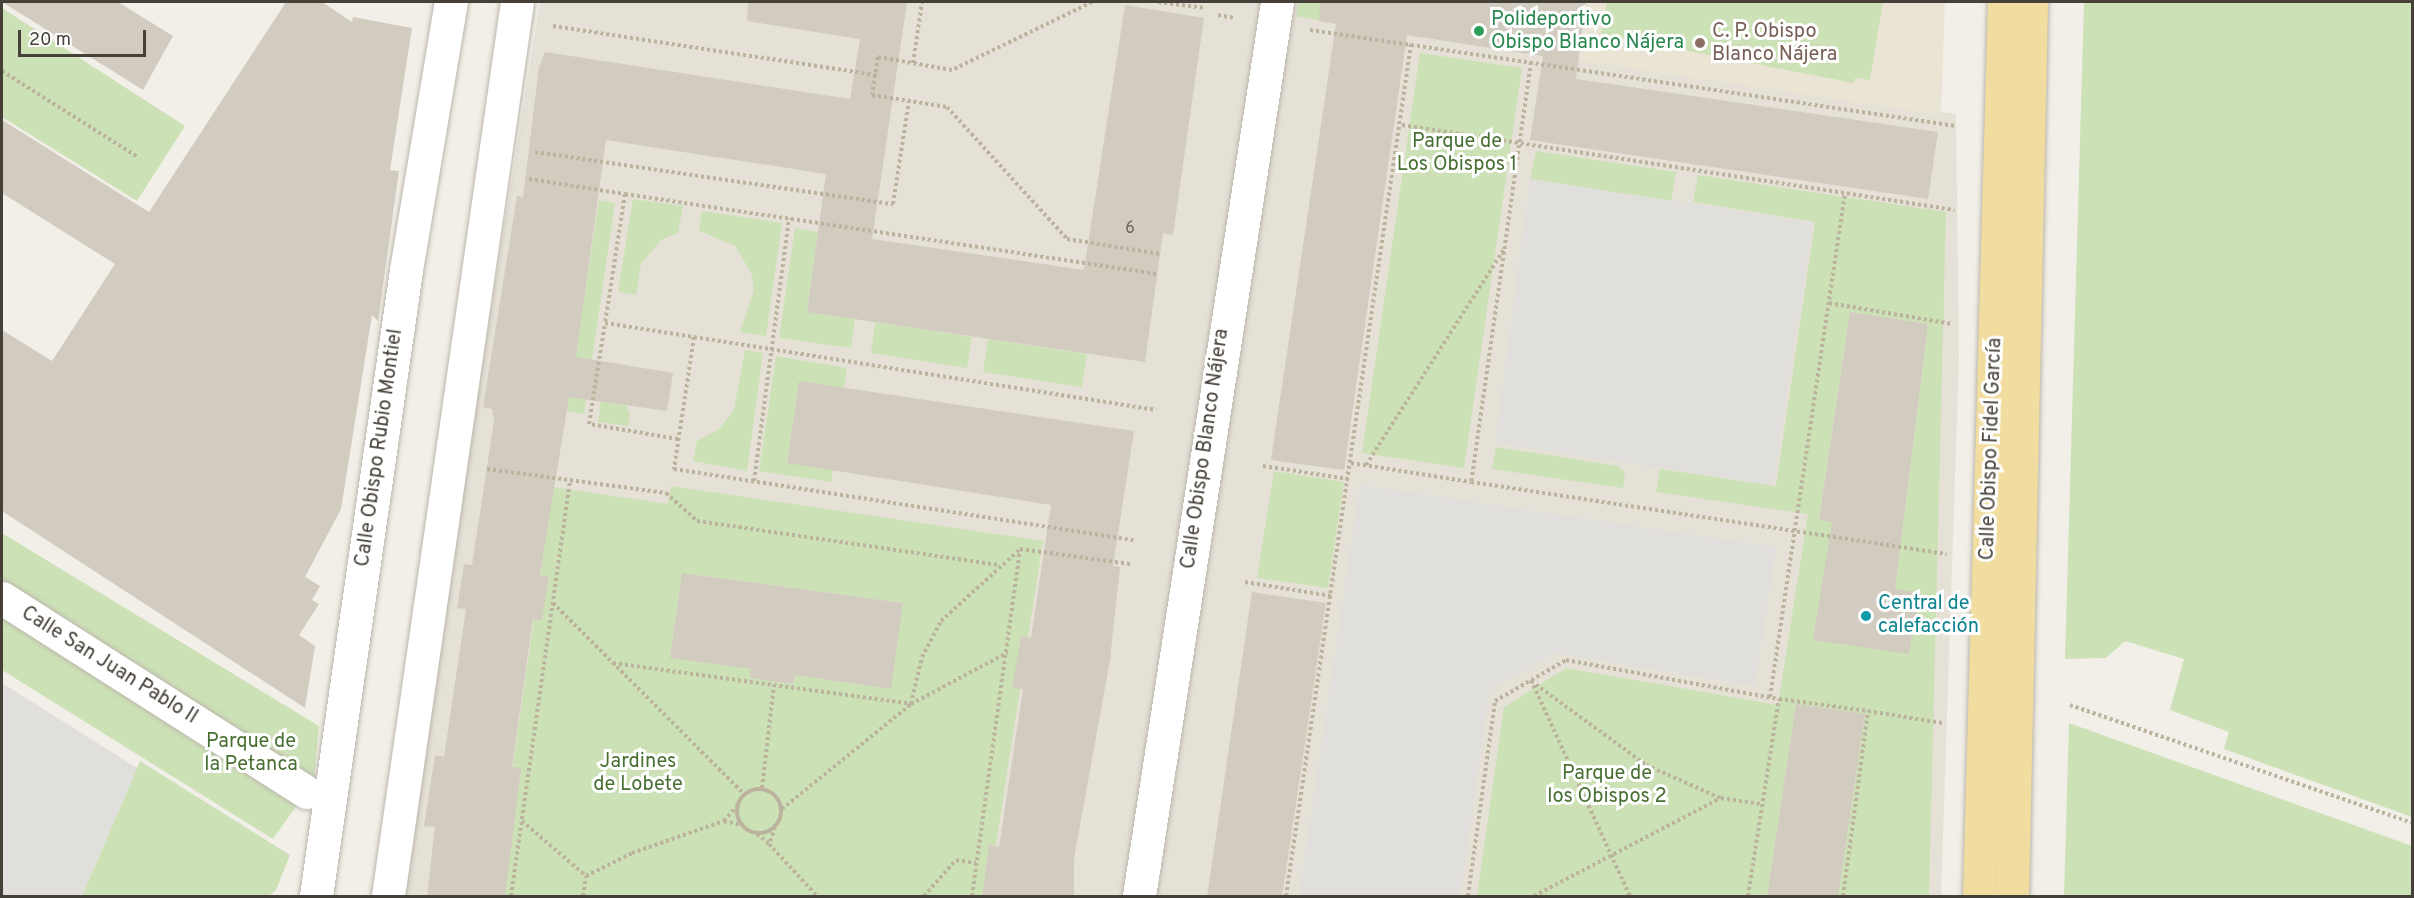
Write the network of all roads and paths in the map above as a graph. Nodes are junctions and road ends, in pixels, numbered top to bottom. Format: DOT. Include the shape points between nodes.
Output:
graph roads {
  1 [pos="452,2"];
  2 [pos="517,2"];
  3 [pos="922,2"];
  4 [pos="1092,2"];
  5 [pos="1158,2"];
  6 [pos="2004,2"];
  7 [pos="2031,2"];
  8 [pos="1205,8"];
  9 [pos="1275,14"];
  10 [pos="546,25"];
  11 [pos="1412,44"];
  12 [pos="1531,62"];
  13 [pos="913,63"];
  14 [pos="2,71"];
  15 [pos="876,75"];
  16 [pos="909,101"];
  17 [pos="1402,124"];
  18 [pos="1956,126"];
  19 [pos="1520,141"];
  20 [pos="526,151"];
  21 [pos="140,158"];
  22 [pos="521,178"];
  23 [pos="1845,193"];
  24 [pos="625,194"];
  25 [pos="1955,210"];
  26 [pos="789,218"];
  27 [pos="1505,248"];
  28 [pos="1160,254"];
  29 [pos="1157,274"];
  30 [pos="1829,303"];
  31 [pos="605,322"];
  32 [pos="1952,324"];
  33 [pos="694,337"];
  34 [pos="770,349"];
  35 [pos="1156,410"];
  36 [pos="678,439"];
  37 [pos="451,464"];
  38 [pos="1351,464"];
  39 [pos="1366,465"];
  40 [pos="1263,466"];
  41 [pos="1348,479"];
  42 [pos="570,480"];
  43 [pos="753,481"];
  44 [pos="1471,482"];
  45 [pos="1796,531"];
  46 [pos="1134,540"];
  47 [pos="1020,549"];
  48 [pos="1947,554"];
  49 [pos="1130,564"];
  50 [pos="997,565"];
  51 [pos="1245,582"];
  52 [pos="1331,596"];
  53 [pos="2,598"];
  54 [pos="553,603"];
  55 [pos="1007,653"];
  56 [pos="613,663"];
  57 [pos="1531,680"];
  58 [pos="774,685"];
  59 [pos="1770,697"];
  60 [pos="1779,699"];
  61 [pos="911,704"];
  62 [pos="2070,705"];
  63 [pos="1868,711"];
  64 [pos="1942,723"];
  65 [pos="762,788"];
  66 [pos="307,792"];
  67 [pos="744,795"];
  68 [pos="1720,798"];
  69 [pos="1761,804"];
  70 [pos="737,806"];
  71 [pos="782,809"];
  72 [pos="522,821"];
  73 [pos="724,821"];
  74 [pos="2412,823"];
  75 [pos="741,825"];
  76 [pos="776,825"];
  77 [pos="757,833"];
  78 [pos="769,844"];
  79 [pos="1614,859"];
  80 [pos="976,863"];
  81 [pos="586,876"];
  82 [pos="316,897"];
  83 [pos="388,897"];
  84 [pos="511,897"];
  85 [pos="583,897"];
  86 [pos="816,897"];
  87 [pos="924,897"];
  88 [pos="972,897"];
  89 [pos="1139,897"];
  90 [pos="1287,897"];
  91 [pos="1468,897"];
  92 [pos="1534,897"];
  93 [pos="1630,897"];
  94 [pos="1748,897"];
  95 [pos="1843,897"];
  96 [pos="1979,897"];
  97 [pos="2013,897"];
  1 -- 82 [label="street, Calle Obispo Rubio Montiel" via="406,270"];
  2 -- 37 [label="street"];
  3 -- 13 [label="path"];
  4 -- 13 [label="path" via="952,70"];
  5 -- 8 [label="path"];
  6 -- 96 [label="main road, Calle Obispo Fidel García"];
  7 -- 97 [label="main road, Calle Obispo Fidel García"];
  9 -- 11 [label="path"];
  9 -- 89 [label="street, Calle Obispo Blanco Nájera"];
  10 -- 15 [label="path"];
  11 -- 12 [label="path"];
  11 -- 17 [label="path"];
  12 -- 18 [label="path"];
  12 -- 19 [label="path"];
  13 -- 15 [label="path" via="878,57"];
  14 -- 21 [label="path"];
  15 -- 16 [label="path" via="872,95"];
  16 -- 20 [label="path" via="893,204"];
  16 -- 28 [label="path" via="947,106 1067,239"];
  17 -- 19 [label="path"];
  17 -- 38 [label="path"];
  19 -- 23 [label="path"];
  19 -- 27 [label="path"];
  22 -- 24 [label="path"];
  23 -- 25 [label="path"];
  23 -- 30 [label="path"];
  24 -- 26 [label="path"];
  24 -- 31 [label="path"];
  26 -- 29 [label="path"];
  26 -- 34 [label="path"];
  27 -- 39 [label="path"];
  27 -- 44 [label="path"];
  30 -- 32 [label="path"];
  30 -- 45 [label="path"];
  31 -- 33 [label="path"];
  31 -- 36 [label="path" via="589,424"];
  33 -- 34 [label="path"];
  33 -- 36 [label="path"];
  34 -- 35 [label="path"];
  34 -- 43 [label="path"];
  36 -- 43 [label="path" via="674,469"];
  37 -- 42 [label="path"];
  37 -- 83 [label="street"];
  38 -- 39 [label="path"];
  38 -- 41 [label="path"];
  39 -- 44 [label="path"];
  40 -- 41 [label="path"];
  41 -- 52 [label="path"];
  42 -- 50 [label="path" via="666,493 697,521"];
  42 -- 54 [label="path"];
  43 -- 46 [label="path"];
  44 -- 45 [label="path"];
  45 -- 48 [label="path"];
  45 -- 59 [label="path"];
  47 -- 49 [label="path"];
  47 -- 50 [label="path"];
  47 -- 55 [label="path"];
  50 -- 61 [label="path" via="941,621 922,657"];
  51 -- 52 [label="path"];
  52 -- 90 [label="path"];
  53 -- 66 [label="street, Calle San Juan Pablo II"];
  54 -- 56 [label="path"];
  54 -- 72 [label="path"];
  55 -- 61 [label="path"];
  55 -- 80 [label="path"];
  56 -- 58 [label="path"];
  56 -- 67 [label="path"];
  57 -- 59 [label="path" via="1566,660"];
  57 -- 68 [label="path" via="1646,765"];
  57 -- 79 [label="path"];
  57 -- 91 [label="path" via="1495,701"];
  58 -- 61 [label="path"];
  58 -- 65 [label="path"];
  59 -- 60 [label="path"];
  60 -- 63 [label="path"];
  60 -- 69 [label="path"];
  61 -- 71 [label="path"];
  62 -- 74 [label="path"];
  63 -- 64 [label="path"];
  63 -- 95 [label="path"];
  65 -- 67 [label="path"];
  65 -- 71 [label="path" via="773,793"];
  67 -- 70 [label="path"];
  68 -- 69 [label="path"];
  68 -- 79 [label="path"];
  69 -- 94 [label="path"];
  70 -- 73 [label="path"];
  70 -- 75 [label="path"];
  71 -- 76 [label="path"];
  72 -- 81 [label="path"];
  72 -- 84 [label="path"];
  73 -- 75 [label="path"];
  73 -- 81 [label="path" via="674,835"];
  75 -- 77 [label="path"];
  76 -- 77 [label="path"];
  76 -- 78 [label="path"];
  77 -- 78 [label="path"];
  78 -- 86 [label="path"];
  79 -- 92 [label="path"];
  79 -- 93 [label="path"];
  80 -- 87 [label="path" via="956,860"];
  80 -- 88 [label="path"];
  81 -- 85 [label="path"];
}
